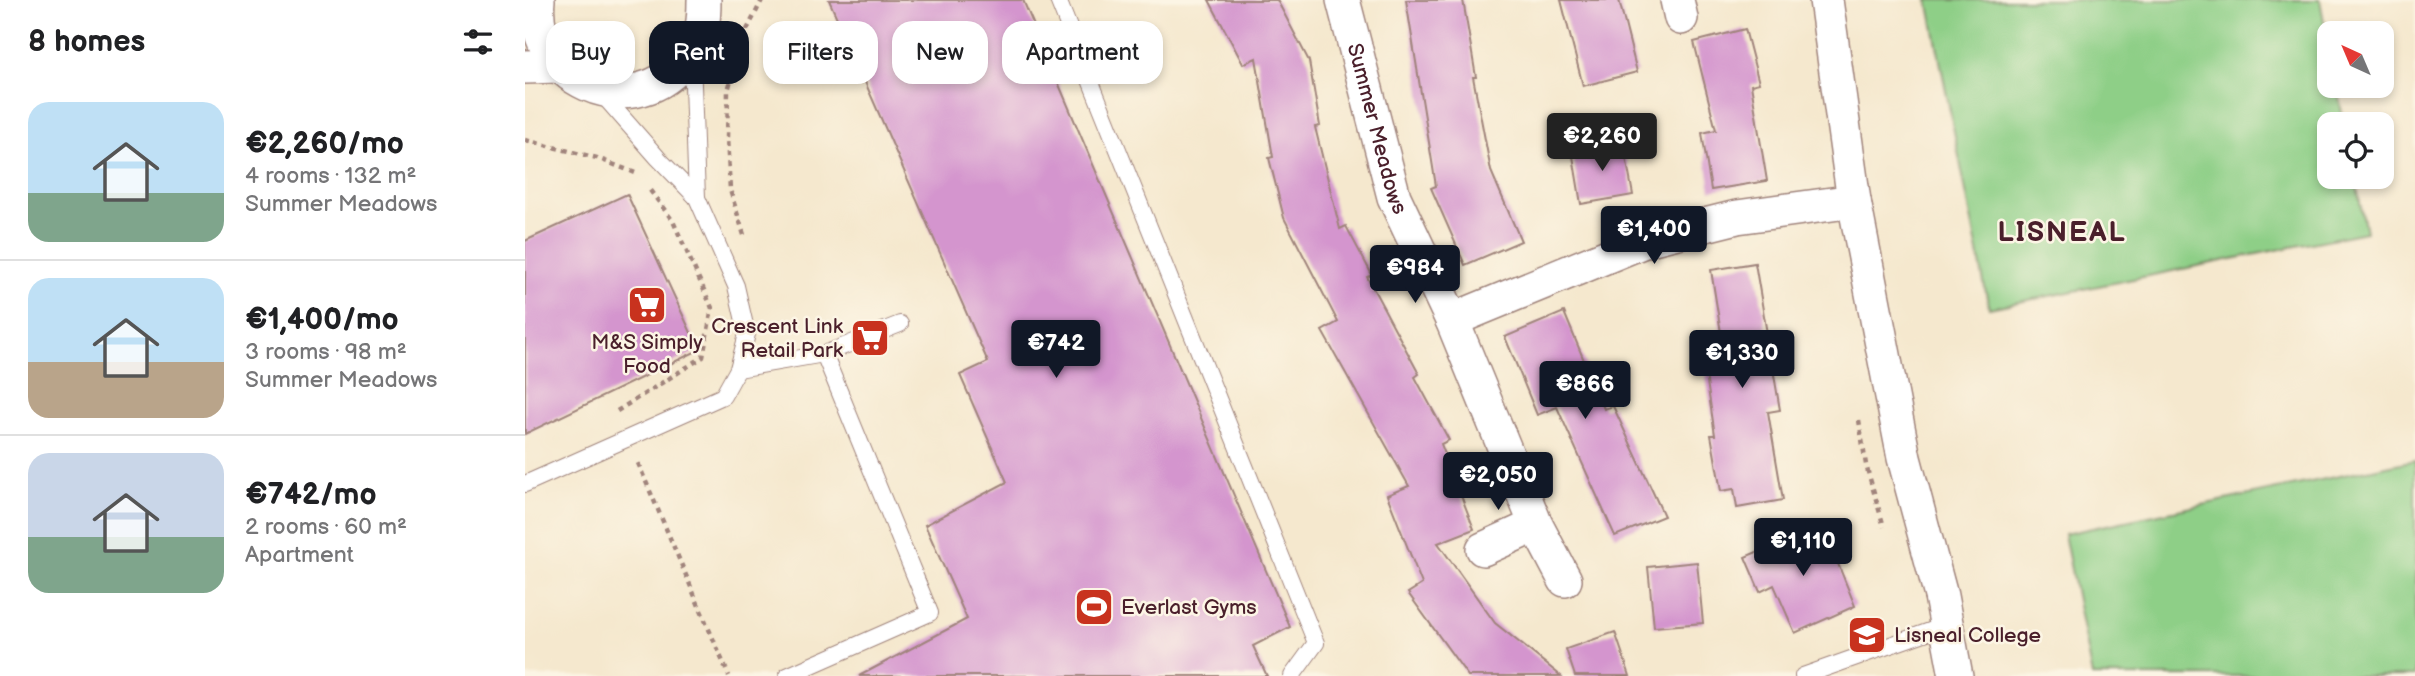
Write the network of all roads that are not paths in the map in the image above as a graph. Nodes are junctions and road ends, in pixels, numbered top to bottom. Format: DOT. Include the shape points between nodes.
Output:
graph roads {
  1 [pos="1058,0"];
  2 [pos="1343,0"];
  3 [pos="1826,0"];
  4 [pos="533,6"];
  5 [pos="704,20"];
  6 [pos="546,45"];
  7 [pos="546,66"];
  8 [pos="525,67"];
  9 [pos="587,84"];
  10 [pos="597,89"];
  11 [pos="697,198"];
  12 [pos="1854,201"];
  13 [pos="1452,320"];
  14 [pos="900,324"];
  15 [pos="824,354"];
  16 [pos="738,369"];
  17 [pos="525,484"];
  18 [pos="1536,525"];
  19 [pos="1483,549"];
  20 [pos="1565,580"];
  21 [pos="1947,625"];
  22 [pos="787,676"];
  23 [pos="1292,676"];
  24 [pos="1804,676"];
  25 [pos="1956,676"];
  1 -- 23 [label="lane" via="1315,643"];
  2 -- 13 [label="street, Summer Meadows" via="1394,197"];
  3 -- 12 [label="street"];
  4 -- 6 [label="street"];
  5 -- 10 [label="street" via="674,72 651,86 624,92"];
  5 -- 11 [label="lane"];
  7 -- 8 [label="street"];
  9 -- 10 [label="street"];
  10 -- 11 [label="lane"];
  11 -- 16 [label="lane" via="736,286 747,334"];
  12 -- 13 [label="street" via="1737,217 1649,239"];
  12 -- 21 [label="street" via="1904,458"];
  13 -- 18 [label="street, Summer Meadows"];
  14 -- 15 [label="lane"];
  15 -- 16 [label="lane"];
  15 -- 22 [label="lane" via="930,613"];
  16 -- 17 [label="lane" via="723,396"];
  18 -- 19 [label="street"];
  18 -- 20 [label="street, Summer Meadows"];
  21 -- 24 [label="lane"];
  21 -- 25 [label="street"];
}
